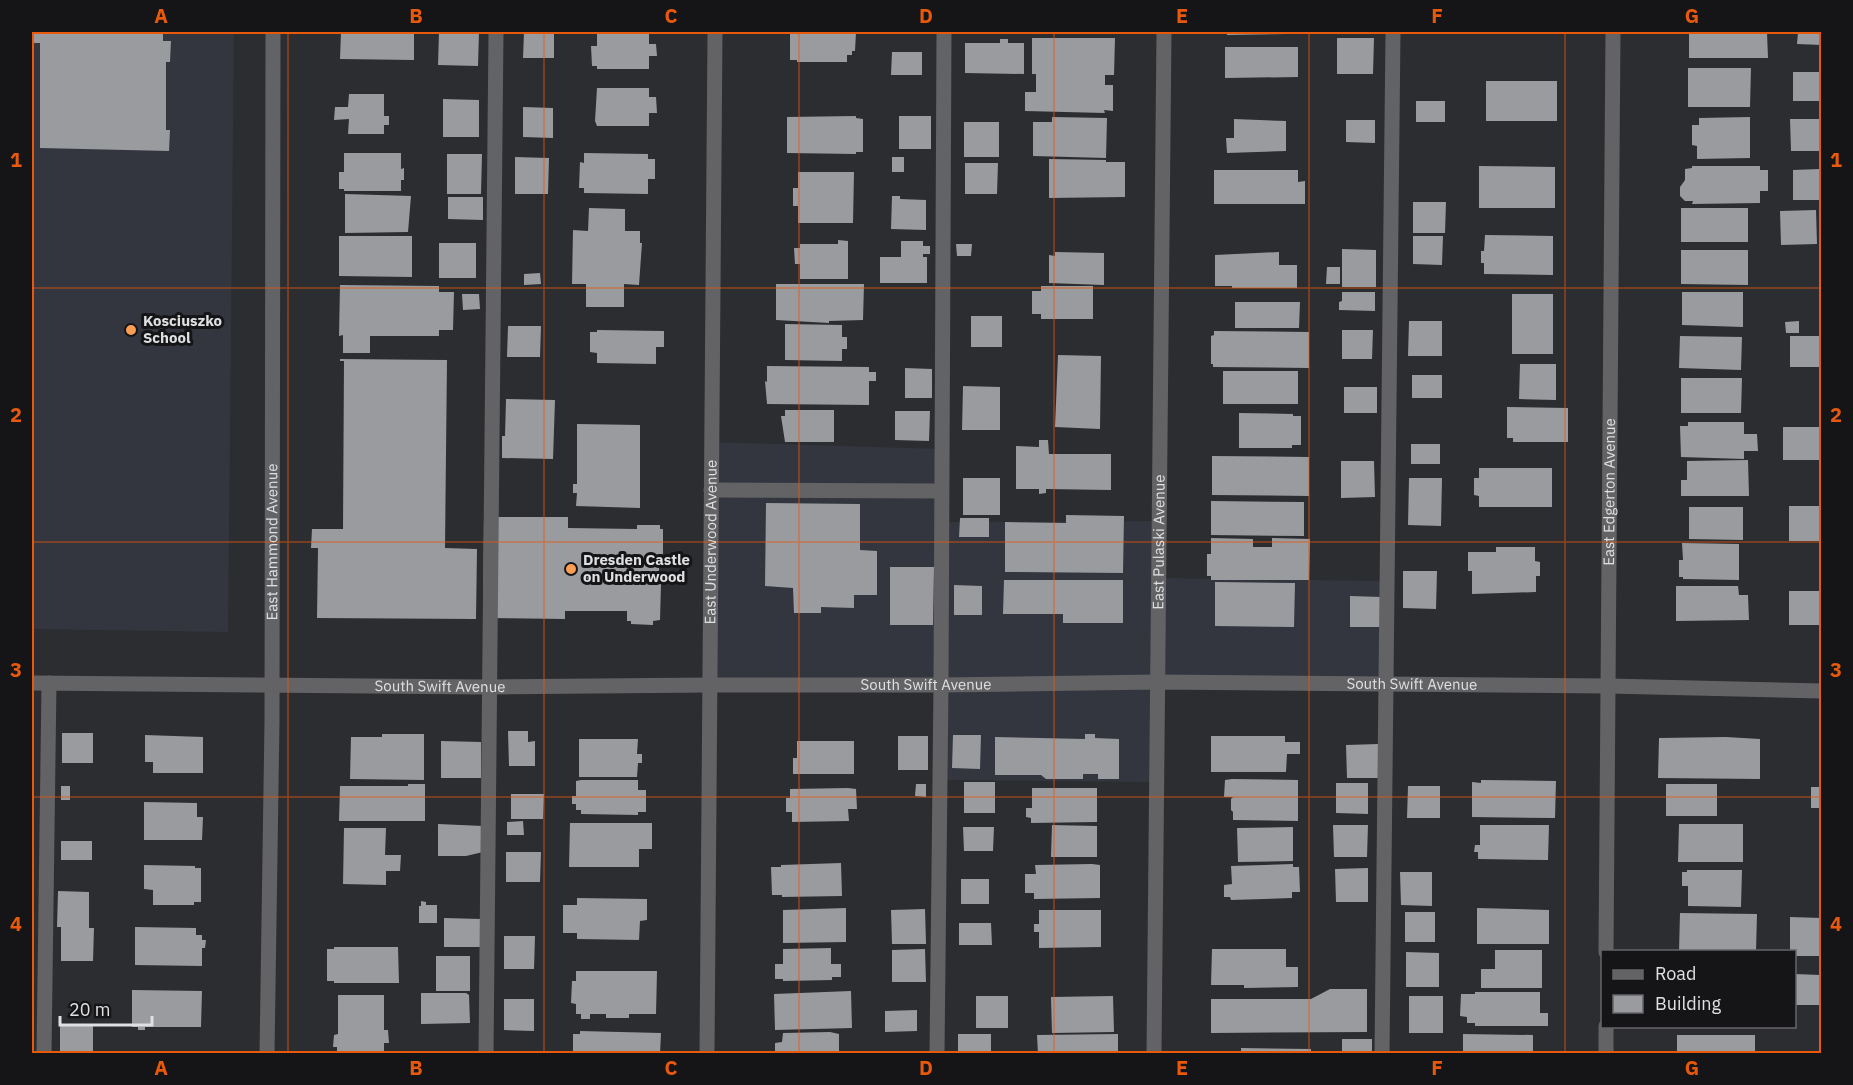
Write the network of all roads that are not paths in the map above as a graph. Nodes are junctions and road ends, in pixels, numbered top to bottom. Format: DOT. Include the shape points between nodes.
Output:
graph roads {
  1 [pos="273,32"];
  2 [pos="496,32"];
  3 [pos="715,32"];
  4 [pos="944,32"];
  5 [pos="1164,32"];
  6 [pos="1393,32"];
  7 [pos="1613,32"];
  8 [pos="711,490"];
  9 [pos="942,491"];
  10 [pos="1157,682"];
  11 [pos="32,683"];
  12 [pos="49,683"];
  13 [pos="1386,684"];
  14 [pos="272,685"];
  15 [pos="711,685"];
  16 [pos="941,685"];
  17 [pos="1608,686"];
  18 [pos="488,687"];
  19 [pos="1821,691"];
  20 [pos="1606,950"];
  21 [pos="1606,1028"];
  22 [pos="44,1053"];
  23 [pos="267,1053"];
  24 [pos="486,1053"];
  25 [pos="707,1053"];
  26 [pos="937,1053"];
  27 [pos="1154,1053"];
  28 [pos="1382,1053"];
  29 [pos="1605,1053"];
  1 -- 14 [label="street, East Hammond Avenue"];
  2 -- 18 [label="street"];
  3 -- 8 [label="street, East Underwood Avenue"];
  4 -- 9 [label="street"];
  5 -- 10 [label="street, East Pulaski Avenue"];
  6 -- 13 [label="street"];
  7 -- 17 [label="street, East Edgerton Avenue"];
  8 -- 9 [label="street"];
  8 -- 15 [label="street, East Underwood Avenue"];
  9 -- 16 [label="street"];
  10 -- 13 [label="street, South Swift Avenue"];
  10 -- 16 [label="street, South Swift Avenue"];
  10 -- 27 [label="street, East Pulaski Avenue"];
  11 -- 12 [label="street, South Swift Avenue"];
  12 -- 14 [label="street, South Swift Avenue"];
  12 -- 22 [label="street"];
  13 -- 17 [label="street, South Swift Avenue"];
  13 -- 28 [label="street"];
  14 -- 18 [label="street, South Swift Avenue"];
  14 -- 23 [label="street, East Hammond Avenue"];
  15 -- 16 [label="street, South Swift Avenue"];
  15 -- 18 [label="street, South Swift Avenue"];
  15 -- 25 [label="street, East Underwood Avenue"];
  16 -- 26 [label="street"];
  17 -- 19 [label="street, South Swift Avenue"];
  17 -- 20 [label="street, East Edgerton Avenue"];
  18 -- 24 [label="street"];
  21 -- 29 [label="street"];
}
